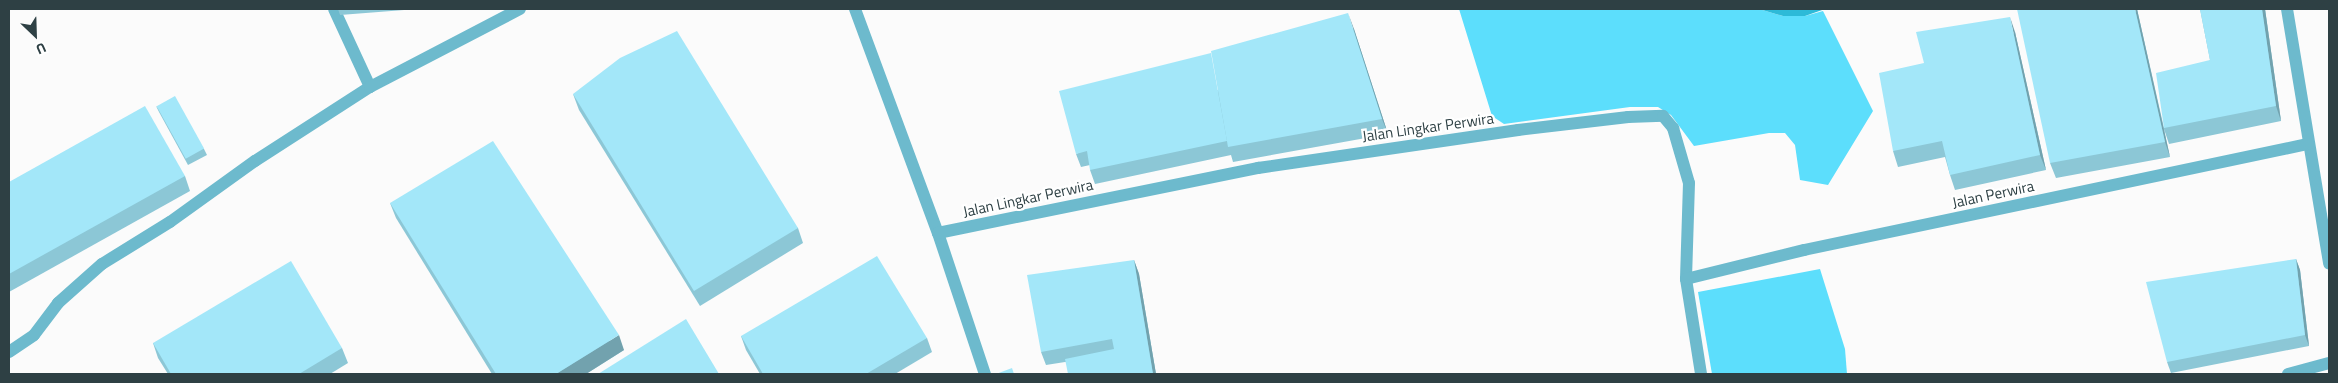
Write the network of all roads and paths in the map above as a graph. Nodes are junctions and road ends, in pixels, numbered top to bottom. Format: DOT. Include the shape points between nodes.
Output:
graph roads {
  1 [pos="334,9"];
  2 [pos="520,9"];
  3 [pos="856,9"];
  4 [pos="2287,9"];
  5 [pos="370,87"];
  6 [pos="2308,144"];
  7 [pos="938,233"];
  8 [pos="2329,264"];
  9 [pos="1686,279"];
  10 [pos="9,352"];
  11 [pos="2329,363"];
  12 [pos="985,374"];
  13 [pos="1701,374"];
  14 [pos="2288,374"];
  1 -- 5 [label="street"];
  2 -- 5 [label="street"];
  3 -- 7 [label="street"];
  4 -- 6 [label="street"];
  5 -- 10 [label="street" via="102,264 58,303 34,335"];
  6 -- 8 [label="street"];
  6 -- 9 [label="street, Jalan Perwira" via="1804,250"];
  7 -- 9 [label="street, Jalan Lingkar Perwira" via="1258,168 1518,130 1663,116 1673,128 1689,183"];
  7 -- 12 [label="street"];
  9 -- 13 [label="street, Jalan Lingkar Perwira"];
  11 -- 14 [label="street"];
}
